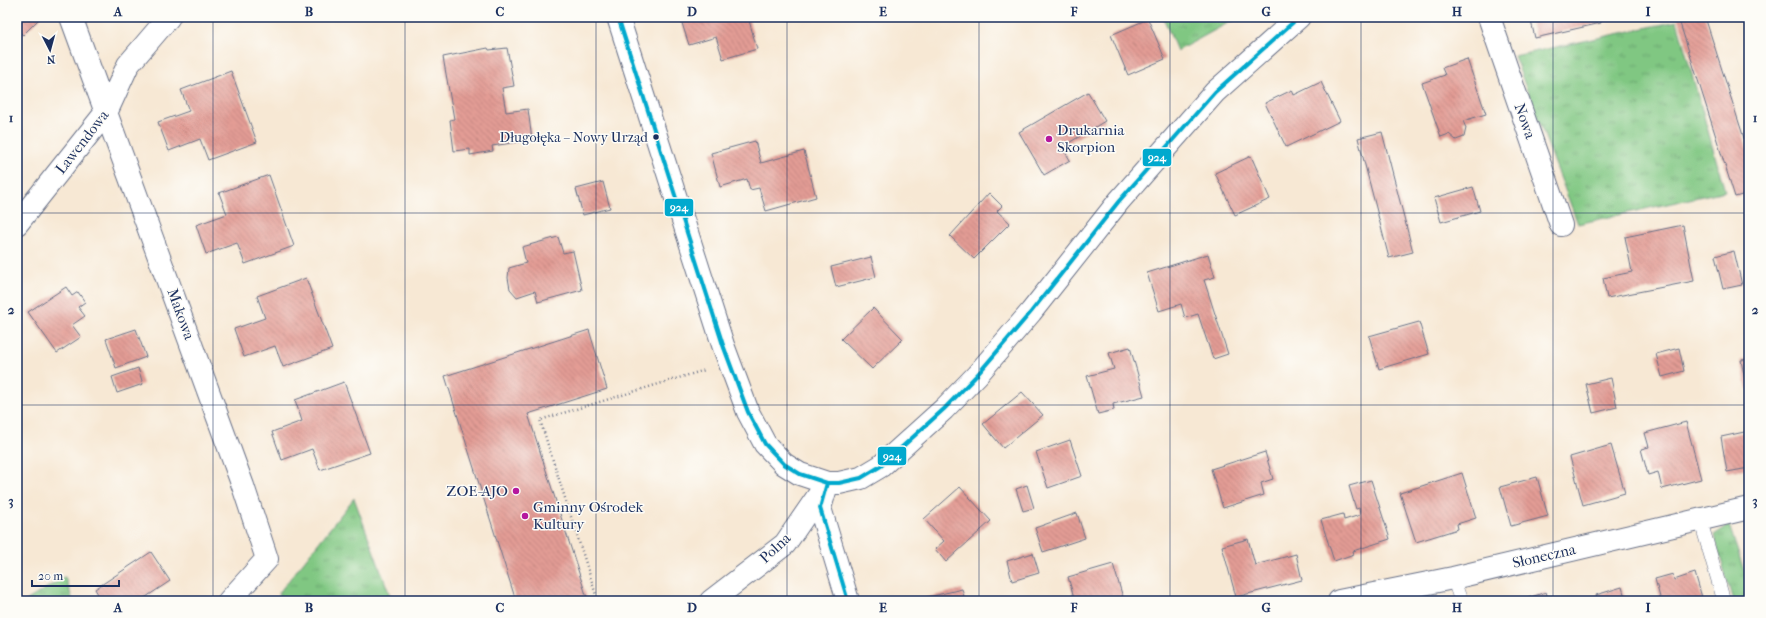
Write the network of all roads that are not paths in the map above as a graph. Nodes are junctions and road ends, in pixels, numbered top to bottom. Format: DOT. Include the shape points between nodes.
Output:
graph roads {
  1 [pos="72,17"];
  2 [pos="169,17"];
  3 [pos="618,17"];
  4 [pos="1299,17"];
  5 [pos="1489,17"];
  6 [pos="107,111"];
  7 [pos="17,224"];
  8 [pos="1561,225"];
  9 [pos="827,483"];
  10 [pos="1749,508"];
  11 [pos="1700,519"];
  12 [pos="1453,578"];
  13 [pos="230,601"];
  14 [pos="711,601"];
  15 [pos="848,601"];
  16 [pos="1339,601"];
  17 [pos="1461,601"];
  18 [pos="1724,601"];
  1 -- 6 [label="street, Makowa"];
  2 -- 6 [label="street, Lawendowa" via="128,65"];
  3 -- 9 [label="street" via="723,345 748,412 765,444 784,464 800,474"];
  4 -- 9 [label="street" via="1214,92 1119,201 1031,312 977,375 939,414 881,466 861,478"];
  5 -- 8 [label="street, Nowa"];
  6 -- 7 [label="street, Lawendowa"];
  6 -- 13 [label="street, Makowa" via="267,559"];
  9 -- 14 [label="street, Polna" via="785,544"];
  9 -- 15 [label="street" via="820,508"];
  10 -- 11 [label="street, Słoneczna"];
  11 -- 12 [label="street, Słoneczna"];
  11 -- 18 [label="lane"];
  12 -- 16 [label="street, Słoneczna"];
  12 -- 17 [label="lane"];
}
